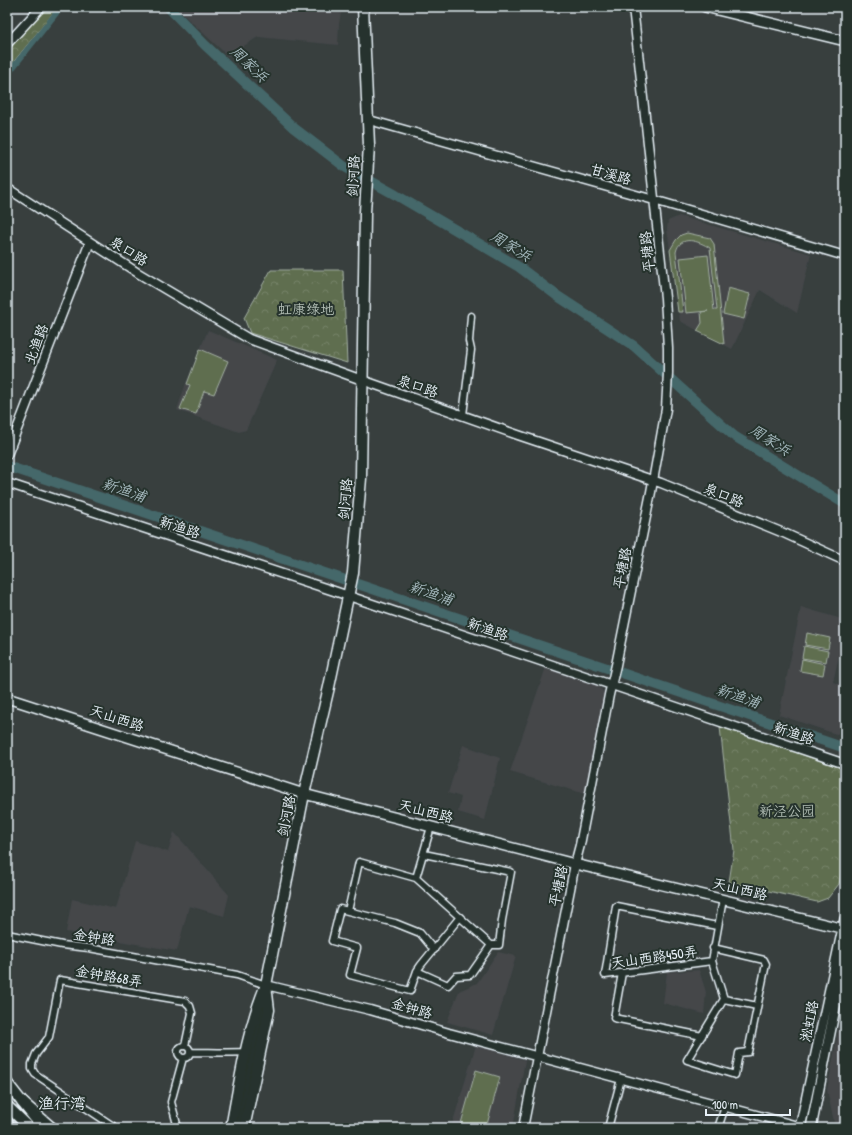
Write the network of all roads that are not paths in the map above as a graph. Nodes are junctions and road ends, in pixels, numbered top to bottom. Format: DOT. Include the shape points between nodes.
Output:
graph roads {
  1 [pos="41,7"];
  2 [pos="363,7"];
  3 [pos="633,7"];
  4 [pos="706,7"];
  5 [pos="845,42"];
  6 [pos="7,44"];
  7 [pos="369,120"];
  8 [pos="7,188"];
  9 [pos="654,200"];
  10 [pos="90,242"];
  11 [pos="845,256"];
  12 [pos="471,316"];
  13 [pos="362,380"];
  14 [pos="463,415"];
  15 [pos="7,455"];
  16 [pos="652,480"];
  17 [pos="7,483"];
  18 [pos="845,561"];
  19 [pos="349,596"];
  20 [pos="612,682"];
  21 [pos="7,698"];
  22 [pos="845,764"];
  23 [pos="304,794"];
  24 [pos="431,827"];
  25 [pos="424,854"];
  26 [pos="575,864"];
  27 [pos="416,878"];
  28 [pos="724,899"];
  29 [pos="348,911"];
  30 [pos="460,917"];
  31 [pos="845,919"];
  32 [pos="717,926"];
  33 [pos="844,929"];
  34 [pos="7,934"];
  35 [pos="491,945"];
  36 [pos="713,948"];
  37 [pos="434,950"];
  38 [pos="845,958"];
  39 [pos="712,961"];
  40 [pos="417,971"];
  41 [pos="622,973"];
  42 [pos="266,985"];
  43 [pos="724,999"];
  44 [pos="757,1006"];
  45 [pos="702,1036"];
  46 [pos="186,1046"];
  47 [pos="190,1052"];
  48 [pos="246,1052"];
  49 [pos="537,1056"];
  50 [pos="183,1058"];
  51 [pos="621,1079"];
  52 [pos="7,1083"];
  53 [pos="22,1102"];
  54 [pos="7,1106"];
  55 [pos="725,1106"];
  56 [pos="7,1124"];
  57 [pos="11,1128"];
  58 [pos="30,1128"];
  59 [pos="43,1128"];
  60 [pos="52,1128"];
  61 [pos="116,1128"];
  62 [pos="178,1128"];
  63 [pos="231,1128"];
  64 [pos="238,1128"];
  65 [pos="244,1128"];
  66 [pos="523,1128"];
  67 [pos="608,1128"];
  68 [pos="718,1128"];
  69 [pos="801,1128"];
  70 [pos="812,1128"];
  1 -- 6 [label="street"];
  2 -- 7 [label="main road, 剑河路"];
  3 -- 9 [label="street, 平塘路"];
  4 -- 5 [label="main road"];
  7 -- 9 [label="street, 甘溪路"];
  7 -- 13 [label="main road, 剑河路"];
  8 -- 10 [label="street, 泉口路"];
  9 -- 11 [label="street, 甘溪路"];
  9 -- 16 [label="street, 平塘路" via="664,290 668,373 666,409"];
  10 -- 13 [label="street, 泉口路" via="249,339"];
  10 -- 15 [label="street, 北渔路"];
  12 -- 14 [label="street"];
  13 -- 14 [label="street, 泉口路"];
  13 -- 19 [label="main road, 剑河路" via="361,478"];
  14 -- 16 [label="street, 泉口路"];
  16 -- 18 [label="street, 泉口路" via="786,534"];
  16 -- 20 [label="street, 平塘路"];
  17 -- 19 [label="street, 新渔路"];
  19 -- 20 [label="street, 新渔路"];
  19 -- 23 [label="main road, 剑河路"];
  20 -- 22 [label="street, 新渔路"];
  20 -- 26 [label="street, 平塘路"];
  21 -- 23 [label="main road, 天山西路"];
  23 -- 24 [label="main road, 天山西路"];
  23 -- 42 [label="main road, 剑河路"];
  24 -- 25 [label="street"];
  24 -- 26 [label="main road, 天山西路"];
  25 -- 27 [label="street"];
  25 -- 35 [label="street" via="511,872 499,945"];
  26 -- 28 [label="main road, 天山西路"];
  26 -- 49 [label="street, 平塘路"];
  27 -- 29 [label="street" via="360,862"];
  27 -- 30 [label="street"];
  28 -- 32 [label="street, 天山西路450弄"];
  28 -- 33 [label="main road, 天山西路"];
  29 -- 37 [label="street" via="395,922 420,933"];
  29 -- 40 [label="street" via="340,909 332,941 357,948 350,975 410,991"];
  30 -- 35 [label="street"];
  30 -- 37 [label="street"];
  31 -- 33 [label="main road, 淞虹路"];
  32 -- 36 [label="street, 天山西路450弄"];
  32 -- 41 [label="street, 天山西路450弄" via="616,906 605,975"];
  33 -- 69 [label="main road, 淞虹路"];
  34 -- 42 [label="street, 金钟路" via="237,975"];
  35 -- 40 [label="street" via="470,975 456,976 448,985"];
  36 -- 39 [label="street, 天山西路450弄"];
  36 -- 44 [label="street, 天山西路450弄" via="764,960 766,964"];
  37 -- 40 [label="street"];
  38 -- 70 [label="main road, 淞虹路"];
  39 -- 41 [label="street, 天山西路450弄"];
  39 -- 43 [label="street, 天山西路450弄"];
  41 -- 45 [label="street" via="614,1018"];
  42 -- 48 [label="main road, 剑河路" via="258,1003"];
  42 -- 49 [label="street, 金钟路" via="370,1010"];
  42 -- 64 [label="main road"];
  42 -- 65 [label="main road, 剑河路" via="269,1010"];
  43 -- 44 [label="street"];
  43 -- 45 [label="street"];
  44 -- 45 [label="street" via="748,1052 740,1053 735,1075 688,1060"];
  46 -- 47 [label="street"];
  46 -- 50 [label="street, 金钟路68弄" via="180,1047 178,1051"];
  46 -- 61 [label="street, 金钟路68弄" via="192,1013 185,1001 60,980 49,1037 36,1054 32,1069 35,1074"];
  47 -- 48 [label="street"];
  47 -- 50 [label="street"];
  48 -- 63 [label="main road, 剑河路"];
  49 -- 51 [label="street, 金钟路"];
  49 -- 66 [label="street, 平塘路"];
  50 -- 62 [label="street, 金钟路68弄" via="171,1102"];
  51 -- 55 [label="street, 金钟路"];
  51 -- 67 [label="street"];
  52 -- 53 [label="main road"];
  53 -- 59 [label="main road"];
  53 -- 60 [label="main road"];
  54 -- 58 [label="main road"];
  55 -- 68 [label="street"];
  55 -- 69 [label="street, 金钟路"];
  56 -- 57 [label="main road"];
}
